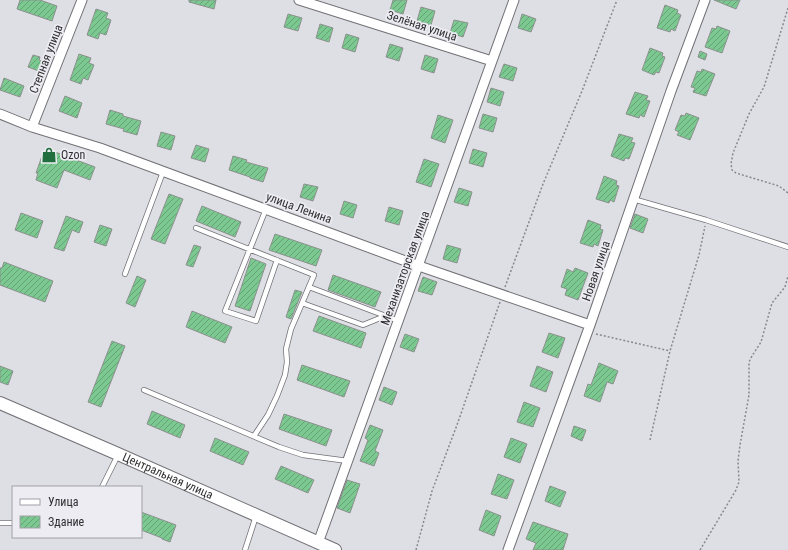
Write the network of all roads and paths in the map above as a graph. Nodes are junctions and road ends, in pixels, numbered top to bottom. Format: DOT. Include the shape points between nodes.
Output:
graph roads {
  1 [pos="82,0"];
  2 [pos="299,0"];
  3 [pos="514,0"];
  4 [pos="617,0"];
  5 [pos="705,0"];
  6 [pos="788,8"];
  7 [pos="492,61"];
  8 [pos="0,114"];
  9 [pos="32,127"];
  10 [pos="163,172"];
  11 [pos="788,193"];
  12 [pos="633,200"];
  13 [pos="266,209"];
  14 [pos="706,220"];
  15 [pos="196,228"];
  16 [pos="788,248"];
  17 [pos="249,249"];
  18 [pos="277,260"];
  19 [pos="419,266"];
  20 [pos="125,274"];
  21 [pos="788,276"];
  22 [pos="309,287"];
  23 [pos="502,294"];
  24 [pos="302,303"];
  25 [pos="385,316"];
  26 [pos="399,320"];
  27 [pos="588,329"];
  28 [pos="670,351"];
  29 [pos="144,390"];
  30 [pos="0,403"];
  31 [pos="254,436"];
  32 [pos="650,440"];
  33 [pos="118,454"];
  34 [pos="348,461"];
  35 [pos="102,486"];
  36 [pos="256,515"];
  37 [pos="0,523"];
  38 [pos="12,523"];
  39 [pos="317,547"];
  40 [pos="245,550"];
  41 [pos="334,550"];
  42 [pos="416,550"];
  43 [pos="508,550"];
  44 [pos="700,550"];
  1 -- 9 [label="street, Степная улица"];
  2 -- 7 [label="street, Зелёная улица"];
  3 -- 7 [label="street, Механизаторская улица"];
  4 -- 23 [label="path"];
  5 -- 12 [label="street, Новая улица"];
  6 -- 11 [label="path" via="764,87 749,114 731,164 732,170 779,186"];
  7 -- 19 [label="street, Механизаторская улица"];
  8 -- 9 [label="street, улица Ленина"];
  9 -- 10 [label="street, улица Ленина" via="100,148"];
  10 -- 13 [label="street, улица Ленина"];
  10 -- 20 [label="lane"];
  12 -- 14 [label="lane"];
  12 -- 27 [label="street, Новая улица"];
  13 -- 17 [label="lane"];
  13 -- 19 [label="street, улица Ленина"];
  14 -- 16 [label="lane"];
  14 -- 28 [label="path" via="699,256"];
  15 -- 17 [label="lane"];
  17 -- 18 [label="lane"];
  17 -- 18 [label="lane" via="225,311 256,321"];
  18 -- 22 [label="lane" via="314,276"];
  19 -- 23 [label="street, улица Ленина"];
  19 -- 26 [label="street, Механизаторская улица"];
  21 -- 44 [label="path" via="785,287 772,303 761,342 749,362 750,395 740,445 739,482"];
  22 -- 24 [label="lane"];
  22 -- 25 [label="lane"];
  23 -- 27 [label="street, улица Ленина"];
  23 -- 42 [label="path" via="432,491"];
  24 -- 25 [label="lane" via="363,325"];
  24 -- 31 [label="lane" via="286,349 285,375 268,415"];
  25 -- 26 [label="lane"];
  26 -- 34 [label="street, Механизаторская улица"];
  27 -- 28 [label="path"];
  27 -- 43 [label="street, Новая улица"];
  28 -- 32 [label="path"];
  29 -- 31 [label="lane"];
  30 -- 33 [label="street, Центральная улица"];
  31 -- 34 [label="lane" via="303,455"];
  33 -- 35 [label="lane"];
  33 -- 36 [label="street, Центральная улица"];
  34 -- 39 [label="street, Механизаторская улица"];
  36 -- 39 [label="street, Центральная улица"];
  36 -- 40 [label="lane"];
  37 -- 38 [label="lane"];
  39 -- 41 [label="street, Центральная улица"];
}
